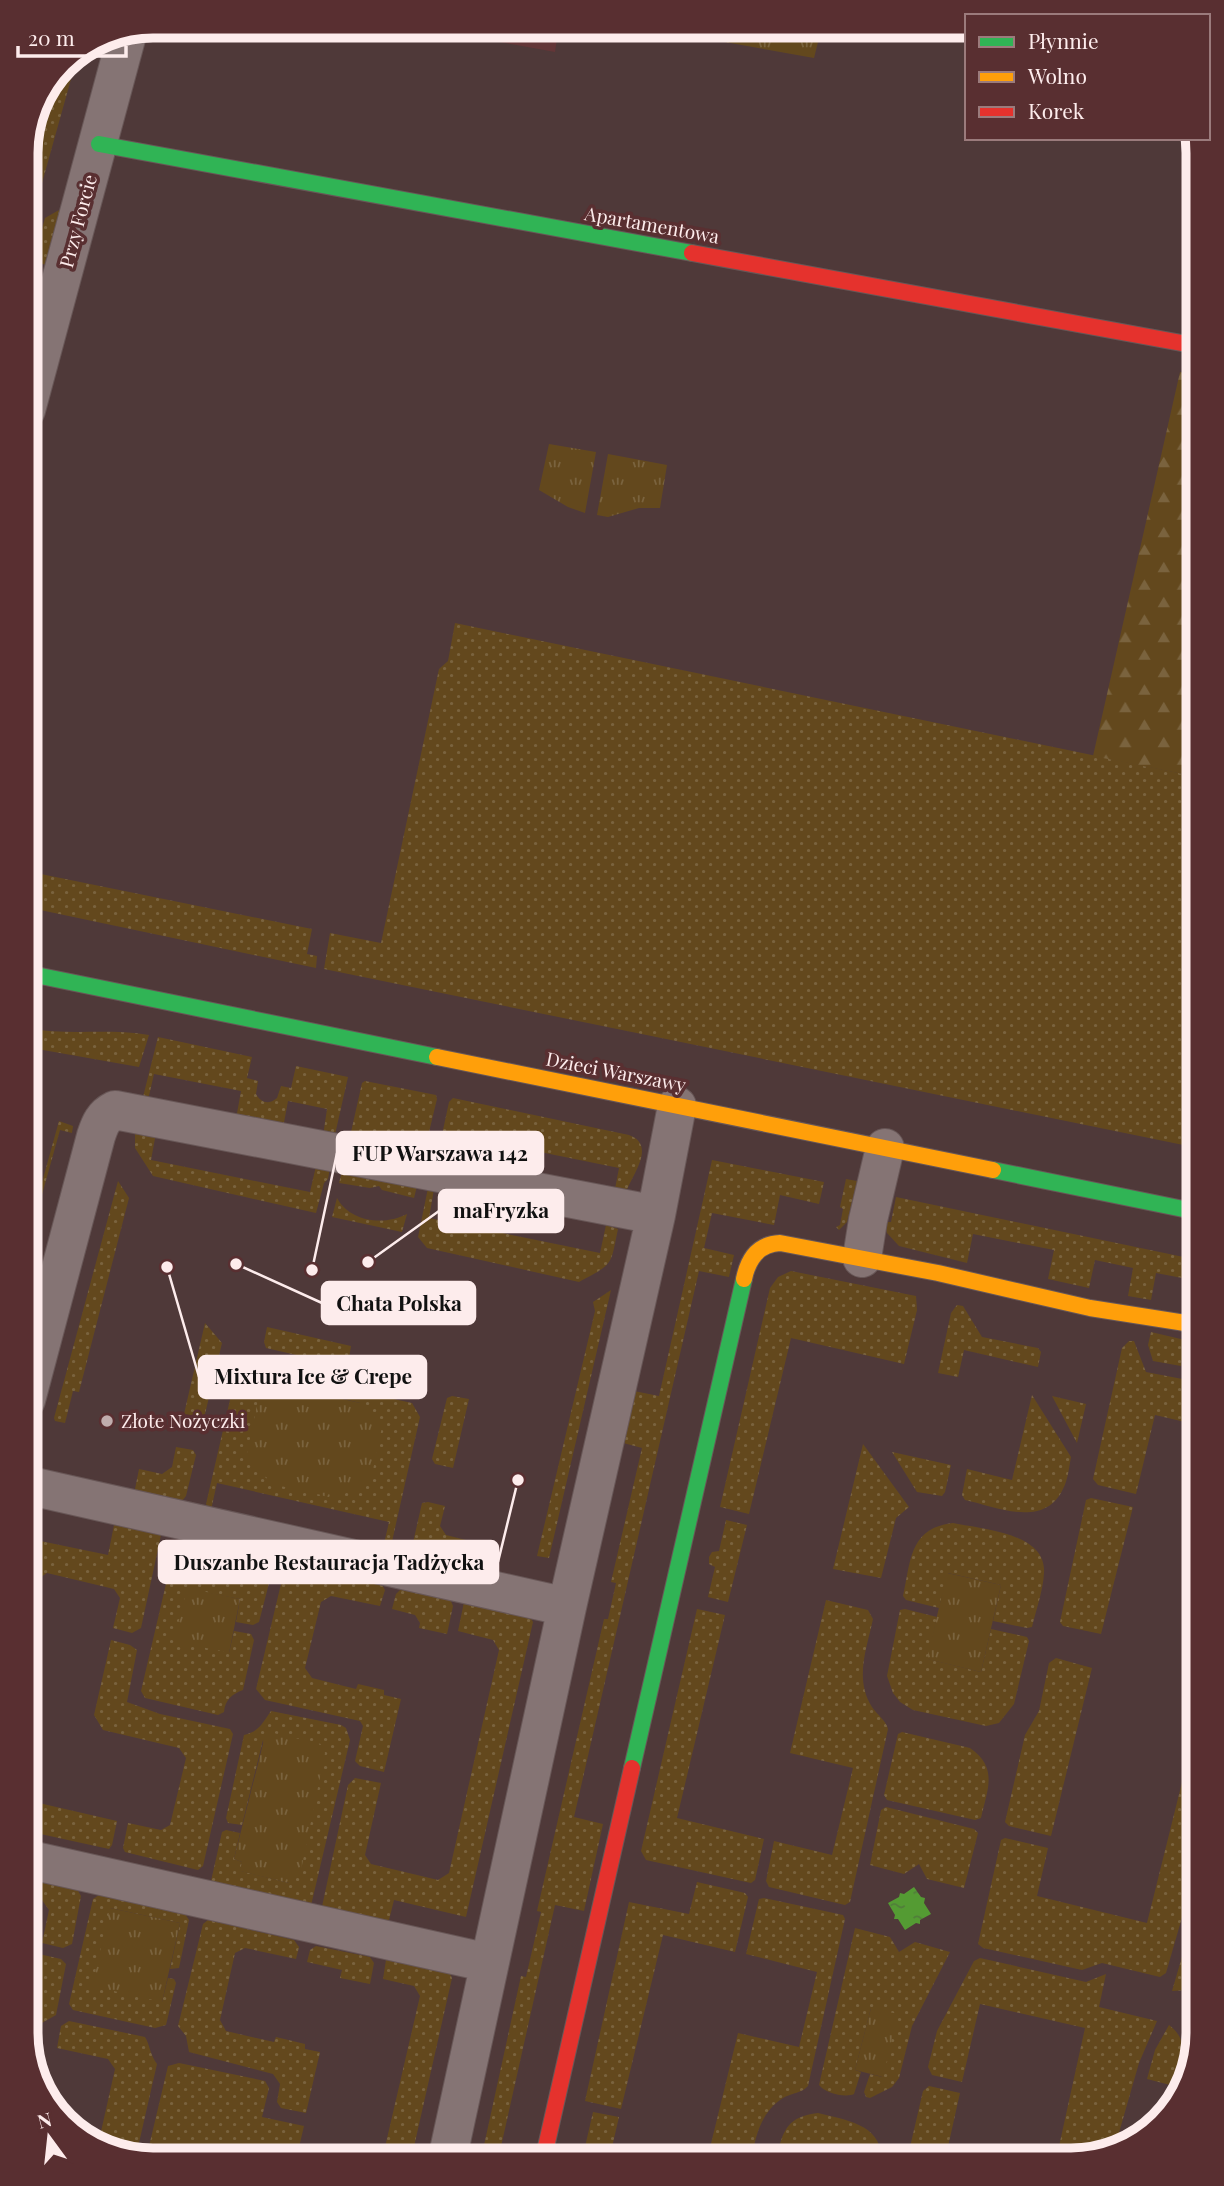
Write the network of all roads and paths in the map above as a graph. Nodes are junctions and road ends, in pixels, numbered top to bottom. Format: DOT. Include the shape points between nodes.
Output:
graph roads {
  1 [pos="125,43"];
  2 [pos="99,144"];
  3 [pos="1186,344"];
  4 [pos="39,363"];
  5 [pos="39,976"];
  6 [pos="677,1106"];
  7 [pos="885,1148"];
  8 [pos="1186,1210"];
  9 [pos="656,1215"];
  10 [pos="862,1258"];
  11 [pos="1186,1323"];
  12 [pos="38,1353"];
  13 [pos="38,1488"];
  14 [pos="567,1607"];
  15 [pos="38,1862"];
  16 [pos="489,1963"];
  17 [pos="450,2147"];
  18 [pos="546,2147"];
  1 -- 2 [label="street, Przy Forcie"];
  2 -- 3 [label="street, Apartamentowa"];
  2 -- 4 [label="street, Przy Forcie"];
  5 -- 6 [label="street, Dzieci Warszawy"];
  6 -- 7 [label="street, Dzieci Warszawy"];
  6 -- 9 [label="street"];
  7 -- 8 [label="street, Dzieci Warszawy"];
  7 -- 10 [label="street"];
  9 -- 12 [label="street" via="115,1110 101,1121 96,1136"];
  9 -- 14 [label="street"];
  10 -- 11 [label="street" via="1090,1308"];
  10 -- 18 [label="street" via="771,1243 755,1251 746,1268"];
  13 -- 14 [label="street"];
  14 -- 16 [label="street"];
  15 -- 16 [label="street"];
  16 -- 17 [label="street"];
}
